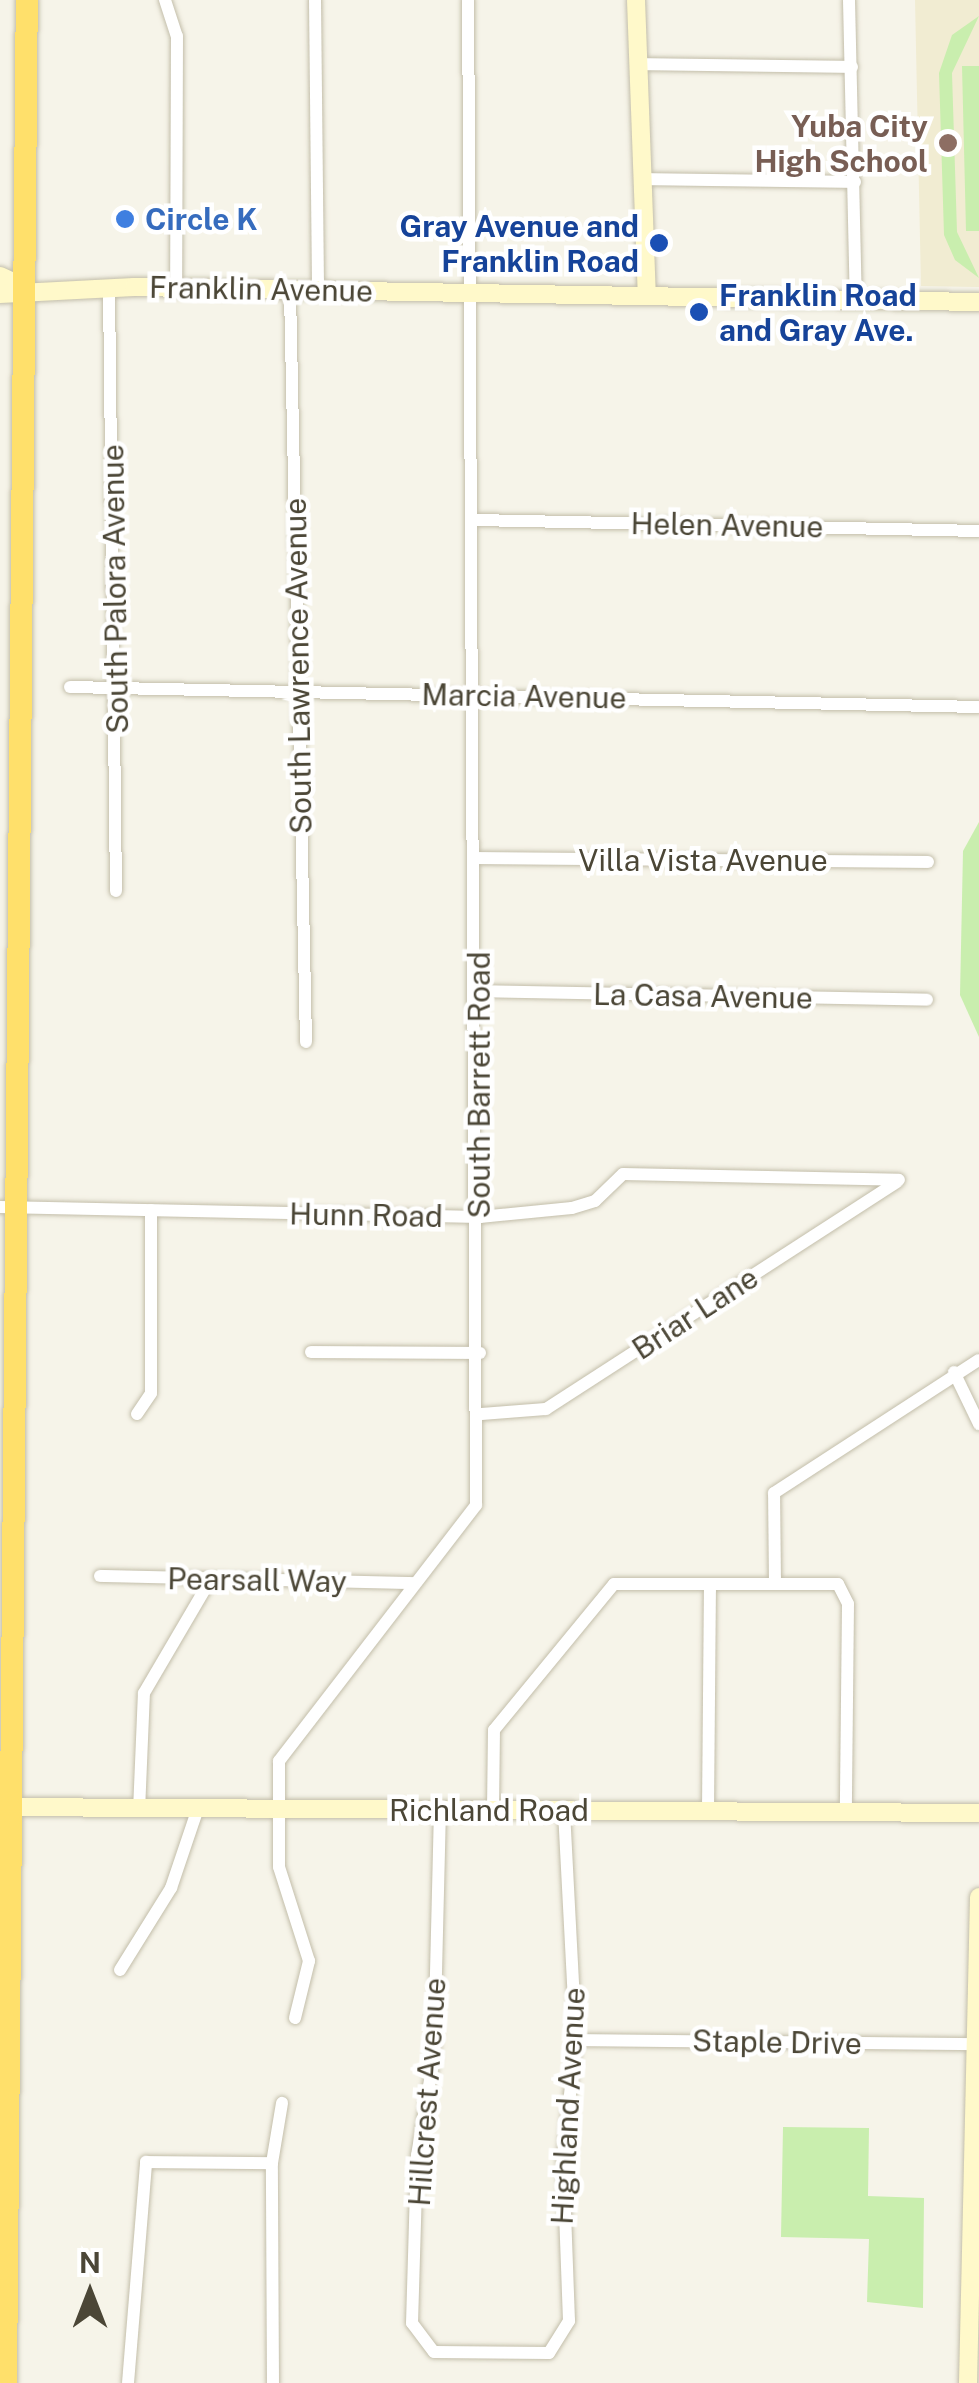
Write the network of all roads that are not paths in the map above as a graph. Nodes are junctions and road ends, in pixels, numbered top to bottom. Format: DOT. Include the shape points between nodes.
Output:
graph roads {
  1 [pos="27,0"];
  2 [pos="165,0"];
  3 [pos="314,0"];
  4 [pos="468,0"];
  5 [pos="636,0"];
  6 [pos="849,0"];
  7 [pos="638,64"];
  8 [pos="852,67"];
  9 [pos="642,179"];
  10 [pos="855,182"];
  11 [pos="0,276"];
  12 [pos="24,287"];
  13 [pos="109,287"];
  14 [pos="176,288"];
  15 [pos="290,290"];
  16 [pos="318,291"];
  17 [pos="471,293"];
  18 [pos="0,294"];
  19 [pos="646,295"];
  20 [pos="856,300"];
  21 [pos="979,302"];
  22 [pos="476,520"];
  23 [pos="979,531"];
  24 [pos="70,687"];
  25 [pos="118,688"];
  26 [pos="298,692"];
  27 [pos="477,695"];
  28 [pos="979,707"];
  29 [pos="478,858"];
  30 [pos="928,862"];
  31 [pos="116,892"];
  32 [pos="478,991"];
  33 [pos="927,1000"];
  34 [pos="306,1042"];
  35 [pos="898,1180"];
  36 [pos="8,1207"];
  37 [pos="152,1210"];
  38 [pos="480,1217"];
  39 [pos="311,1352"];
  40 [pos="480,1353"];
  41 [pos="979,1360"];
  42 [pos="954,1372"];
  43 [pos="138,1414"];
  44 [pos="480,1414"];
  45 [pos="979,1424"];
  46 [pos="100,1576"];
  47 [pos="210,1579"];
  48 [pos="413,1583"];
  49 [pos="710,1584"];
  50 [pos="774,1584"];
  51 [pos="6,1807"];
  52 [pos="273,1808"];
  53 [pos="440,1810"];
  54 [pos="493,1810"];
  55 [pos="564,1810"];
  56 [pos="140,1811"];
  57 [pos="197,1811"];
  58 [pos="708,1812"];
  59 [pos="846,1812"];
  60 [pos="979,1813"];
  61 [pos="979,1897"];
  62 [pos="120,1970"];
  63 [pos="978,1979"];
  64 [pos="295,2018"];
  65 [pos="576,2040"];
  66 [pos="977,2044"];
  67 [pos="282,2103"];
  68 [pos="977,2142"];
  69 [pos="272,2163"];
  70 [pos="976,2309"];
  71 [pos="561,2341"];
  72 [pos="6,2383"];
  73 [pos="128,2383"];
  74 [pos="273,2383"];
  75 [pos="968,2383"];
  1 -- 12 [label="highway"];
  2 -- 14 [label="street" via="177,36"];
  3 -- 16 [label="street"];
  4 -- 17 [label="street, South Barrett Road"];
  5 -- 7 [label="street"];
  6 -- 8 [label="street"];
  7 -- 8 [label="street"];
  7 -- 9 [label="street"];
  8 -- 10 [label="street"];
  9 -- 10 [label="street"];
  9 -- 19 [label="street"];
  10 -- 20 [label="street"];
  11 -- 12 [label="street"];
  12 -- 13 [label="street, Franklin Avenue"];
  12 -- 18 [label="street"];
  12 -- 36 [label="highway"];
  13 -- 14 [label="street, Franklin Avenue"];
  13 -- 25 [label="street, South Palora Avenue"];
  14 -- 15 [label="street, Franklin Avenue"];
  15 -- 16 [label="street, Franklin Avenue"];
  15 -- 26 [label="street, South Lawrence Avenue"];
  16 -- 17 [label="street, Franklin Avenue"];
  17 -- 19 [label="street, Franklin Avenue"];
  17 -- 22 [label="street, South Barrett Road"];
  19 -- 20 [label="street, Franklin Avenue"];
  20 -- 21 [label="street, Franklin Avenue"];
  22 -- 23 [label="street, Helen Avenue"];
  22 -- 27 [label="street, South Barrett Road"];
  24 -- 25 [label="street, Marcia Avenue"];
  25 -- 26 [label="street, Marcia Avenue"];
  25 -- 31 [label="street, South Palora Avenue"];
  26 -- 27 [label="street, Marcia Avenue"];
  26 -- 34 [label="street, South Lawrence Avenue"];
  27 -- 28 [label="street, Marcia Avenue"];
  27 -- 29 [label="street, South Barrett Road"];
  29 -- 30 [label="street, Villa Vista Avenue"];
  29 -- 32 [label="street, South Barrett Road"];
  32 -- 33 [label="street, La Casa Avenue"];
  32 -- 38 [label="street, South Barrett Road"];
  35 -- 38 [label="street, Hunn Road" via="623,1174 584,1204"];
  35 -- 44 [label="street, Briar Lane" via="546,1410"];
  36 -- 37 [label="street, Hunn Road"];
  36 -- 51 [label="highway"];
  37 -- 38 [label="street, Hunn Road"];
  37 -- 43 [label="street" via="150,1393"];
  38 -- 40 [label="street, South Barrett Road"];
  39 -- 40 [label="street"];
  40 -- 44 [label="street, South Barrett Road"];
  41 -- 42 [label="street"];
  42 -- 45 [label="street"];
  42 -- 50 [label="street" via="774,1493"];
  44 -- 48 [label="street, South Barrett Road" via="476,1505"];
  46 -- 47 [label="street, Pearsall Way"];
  47 -- 48 [label="street, Pearsall Way"];
  47 -- 56 [label="street" via="144,1693"];
  48 -- 52 [label="street, South Barrett Road" via="293,1734"];
  49 -- 50 [label="street"];
  49 -- 54 [label="street" via="614,1584 494,1730"];
  49 -- 58 [label="street"];
  50 -- 59 [label="street" via="838,1584 848,1604"];
  51 -- 56 [label="street, Richland Road"];
  51 -- 72 [label="highway"];
  52 -- 53 [label="street, Richland Road"];
  52 -- 57 [label="street, Richland Road"];
  52 -- 64 [label="street" via="279,1867 310,1961"];
  53 -- 54 [label="street, Richland Road"];
  53 -- 71 [label="street, Hillcrest Avenue" via="434,2056 417,2155 412,2323 434,2352 549,2352"];
  54 -- 55 [label="street, Richland Road"];
  55 -- 58 [label="street, Richland Road"];
  55 -- 65 [label="street, Highland Avenue"];
  56 -- 57 [label="street, Richland Road"];
  57 -- 62 [label="street" via="171,1888"];
  58 -- 59 [label="street, Richland Road"];
  59 -- 60 [label="street, Richland Road"];
  61 -- 63 [label="street"];
  63 -- 66 [label="street"];
  65 -- 66 [label="street, Staple Drive"];
  65 -- 71 [label="street, Highland Avenue"];
  66 -- 68 [label="street"];
  67 -- 69 [label="street"];
  68 -- 70 [label="street"];
  69 -- 73 [label="street" via="146,2162"];
  69 -- 74 [label="street"];
  70 -- 75 [label="street"];
}
